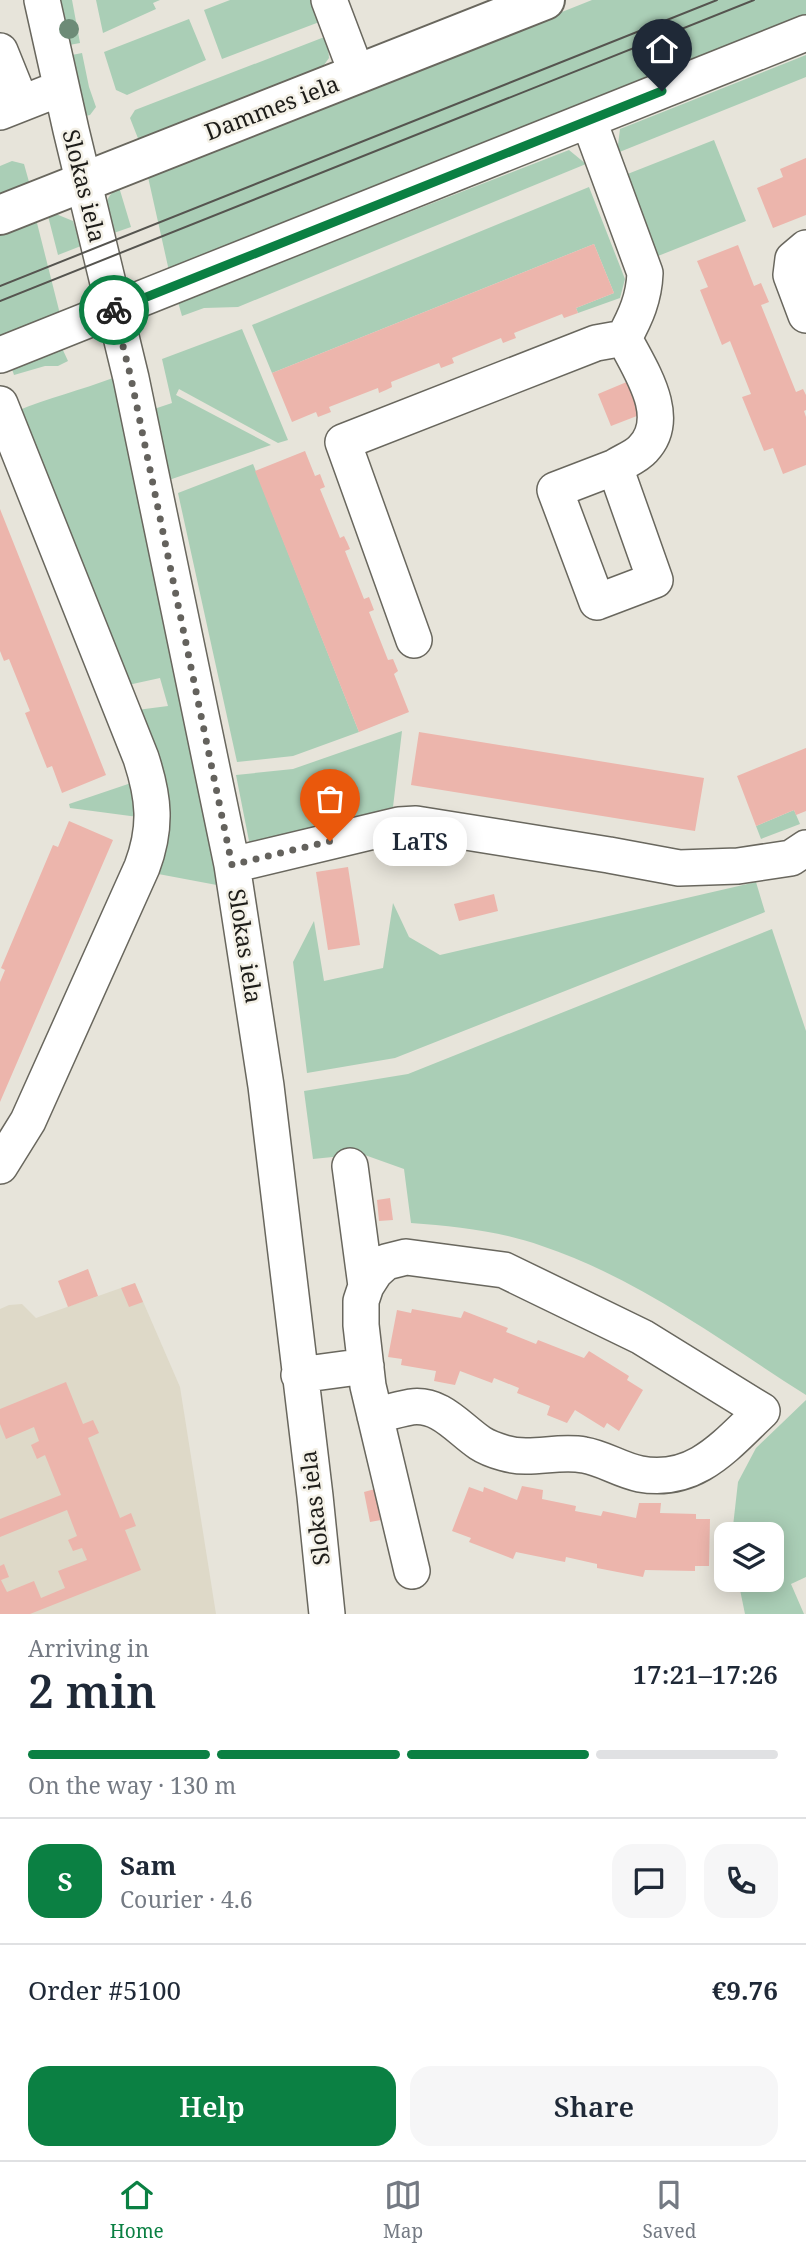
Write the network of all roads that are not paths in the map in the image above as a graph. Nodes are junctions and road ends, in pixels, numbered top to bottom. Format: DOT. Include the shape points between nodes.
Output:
graph roads {
  1 [pos="42,0"];
  2 [pos="328,0"];
  3 [pos="545,0"];
  4 [pos="806,33"];
  5 [pos="0,51"];
  6 [pos="357,74"];
  7 [pos="61,88"];
  8 [pos="11,108"];
  9 [pos="589,121"];
  10 [pos="83,182"];
  11 [pos="0,215"];
  12 [pos="806,248"];
  13 [pos="114,310"];
  14 [pos="806,315"];
  15 [pos="624,338"];
  16 [pos="0,355"];
  17 [pos="0,404"];
  18 [pos="8,446"];
  19 [pos="615,467"];
  20 [pos="414,640"];
  21 [pos="806,848"];
  22 [pos="232,865"];
  23 [pos="0,1166"];
  24 [pos="350,1166"];
  25 [pos="366,1286"];
  26 [pos="300,1386"];
  27 [pos="370,1390"];
  28 [pos="412,1571"];
  29 [pos="327,1614"];
  1 -- 7 [label="street, Slokas iela"];
  2 -- 6 [label="street"];
  3 -- 6 [label="street, Dammes iela"];
  4 -- 9 [label="street"];
  5 -- 8 [label="street"];
  6 -- 10 [label="street, Dammes iela"];
  7 -- 8 [label="street"];
  7 -- 10 [label="street, Slokas iela"];
  9 -- 13 [label="street"];
  9 -- 15 [label="street" via="645,272 638,311"];
  10 -- 11 [label="street, Dammes iela"];
  10 -- 13 [label="street, Slokas iela"];
  12 -- 14 [label="street" via="793,259 791,275"];
  13 -- 16 [label="street"];
  13 -- 22 [label="street, Slokas iela"];
  15 -- 19 [label="street" via="655,404 655,422 642,451"];
  15 -- 20 [label="street" via="596,343 344,442"];
  17 -- 18 [label="street"];
  18 -- 23 [label="street" via="141,758 154,811 150,847 142,867 28,1121"];
  21 -- 22 [label="street" via="780,860 679,868 416,824"];
  22 -- 26 [label="street, Slokas iela" via="266,1086"];
  24 -- 25 [label="street"];
  25 -- 27 [label="street" via="361,1301"];
  25 -- 27 [label="street" via="386,1262 406,1257 504,1270 642,1337 762,1411 706,1462 668,1477 638,1474 586,1455 559,1452 524,1457 504,1453 481,1444 434,1409"];
  26 -- 27 [label="street"];
  26 -- 29 [label="street, Slokas iela"];
  27 -- 28 [label="street"];
}
